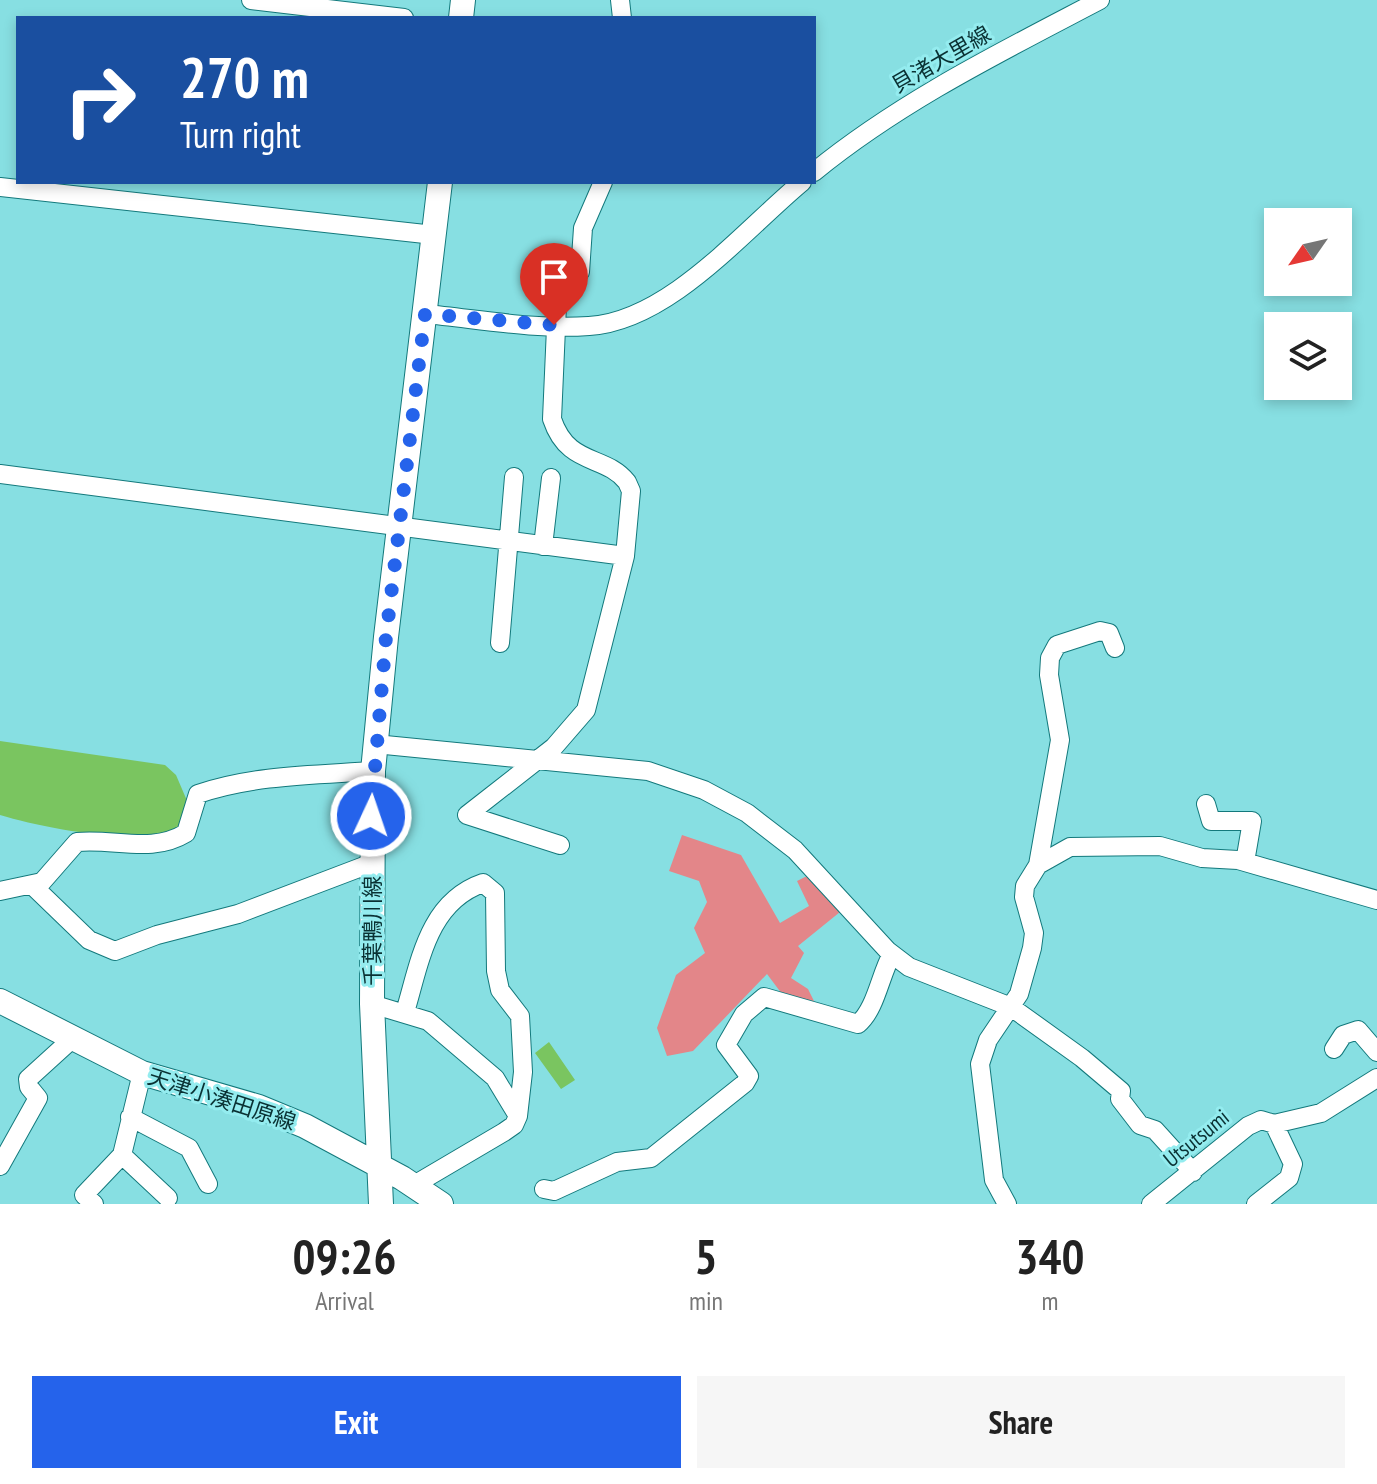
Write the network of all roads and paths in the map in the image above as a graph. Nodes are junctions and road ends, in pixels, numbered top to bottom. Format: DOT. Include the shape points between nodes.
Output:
graph roads {
  1 [pos="251,0"];
  2 [pos="1100,0"];
  3 [pos="387,16"];
  4 [pos="816,171"];
  5 [pos="440,184"];
  6 [pos="602,184"];
  7 [pos="800,184"];
  8 [pos="0,187"];
  9 [pos="434,235"];
  10 [pos="425,314"];
  11 [pos="554,325"];
  12 [pos="0,474"];
  13 [pos="514,477"];
  14 [pos="551,478"];
  15 [pos="400,528"];
  16 [pos="509,542"];
  17 [pos="543,546"];
  18 [pos="625,556"];
  19 [pos="500,643"];
  20 [pos="1115,648"];
  21 [pos="375,744"];
  22 [pos="539,758"];
  23 [pos="373,771"];
  24 [pos="1206,804"];
  25 [pos="560,845"];
  26 [pos="1245,862"];
  27 [pos="372,863"];
  28 [pos="1038,865"];
  29 [pos="32,885"];
  30 [pos="0,891"];
  31 [pos="1377,900"];
  32 [pos="892,954"];
  33 [pos="0,1001"];
  34 [pos="372,1004"];
  35 [pos="1011,1007"];
  36 [pos="405,1012"];
  37 [pos="72,1039"];
  38 [pos="1334,1049"];
  39 [pos="1377,1052"];
  40 [pos="142,1073"];
  41 [pos="1377,1078"];
  42 [pos="518,1116"];
  43 [pos="130,1117"];
  44 [pos="1274,1124"];
  45 [pos="122,1155"];
  46 [pos="380,1165"];
  47 [pos="0,1166"];
  48 [pos="1193,1172"];
  49 [pos="208,1184"];
  50 [pos="414,1185"];
  51 [pos="544,1189"];
  52 [pos="168,1198"];
  53 [pos="94,1204"];
  54 [pos="381,1204"];
  55 [pos="441,1204"];
  56 [pos="1007,1204"];
  57 [pos="1151,1204"];
  58 [pos="1256,1204"];
  1 -- 3 [label="street"];
  2 -- 4 [label="street, 貝渚大里線" via="893,114"];
  5 -- 9 [label="main road, 千葉鴨川線"];
  6 -- 11 [label="street" via="583,228 580,272 561,290"];
  7 -- 11 [label="street" via="647,310 620,321"];
  8 -- 9 [label="street"];
  9 -- 10 [label="main road, 千葉鴨川線"];
  10 -- 11 [label="street"];
  10 -- 15 [label="main road, 千葉鴨川線"];
  11 -- 18 [label="street" via="552,419 556,432 582,458 627,482 631,491"];
  12 -- 15 [label="street"];
  13 -- 16 [label="street"];
  14 -- 17 [label="street"];
  15 -- 16 [label="street"];
  15 -- 21 [label="main road, 千葉鴨川線"];
  16 -- 17 [label="street"];
  16 -- 19 [label="street"];
  17 -- 18 [label="street"];
  18 -- 22 [label="street" via="586,710"];
  20 -- 28 [label="street" via="1109,633 1100,631 1057,645 1050,658 1060,740"];
  21 -- 22 [label="street"];
  21 -- 23 [label="main road, 千葉鴨川線"];
  22 -- 25 [label="street" via="467,815"];
  22 -- 32 [label="street" via="648,771 715,795 795,850"];
  23 -- 27 [label="main road, 千葉鴨川線"];
  23 -- 29 [label="street" via="210,789 198,794 186,833 177,839 149,844 77,842 48,877"];
  24 -- 26 [label="street" via="1211,821 1252,821"];
  26 -- 28 [label="street" via="1202,858 1160,846 1070,847"];
  26 -- 31 [label="street"];
  27 -- 29 [label="street" via="238,914 115,951 89,940"];
  27 -- 34 [label="main road, 千葉鴨川線"];
  28 -- 35 [label="street" via="1024,897 1034,933 1032,948"];
  29 -- 30 [label="street"];
  32 -- 35 [label="street" via="909,967"];
  32 -- 51 [label="street" via="866,1017 858,1024 764,997 744,1014 726,1045 749,1076 745,1083 651,1158 617,1162 554,1191"];
  33 -- 37 [label="main road, 天津小湊田原線"];
  34 -- 36 [label="street"];
  34 -- 46 [label="main road, 千葉鴨川線"];
  35 -- 48 [label="street" via="1121,1091 1120,1099 1140,1125 1155,1130"];
  35 -- 56 [label="street" via="988,1040 980,1064 994,1180"];
  36 -- 42 [label="street" via="428,1021 495,1078"];
  36 -- 42 [label="street" via="434,920 471,887 483,883 495,893 500,990 520,1016 523,1089"];
  37 -- 40 [label="main road, 天津小湊田原線"];
  37 -- 47 [label="street" via="28,1079 38,1098"];
  38 -- 39 [label="street" via="1343,1035 1358,1030"];
  40 -- 43 [label="street"];
  40 -- 46 [label="main road, 天津小湊田原線" via="277,1114"];
  41 -- 44 [label="street, Utsutsumi" via="1321,1113"];
  42 -- 50 [label="street" via="504,1132"];
  43 -- 45 [label="street"];
  43 -- 49 [label="street" via="189,1148"];
  44 -- 48 [label="street, Utsutsumi" via="1261,1120 1248,1126"];
  44 -- 58 [label="street" via="1293,1164 1289,1178"];
  45 -- 52 [label="street"];
  45 -- 53 [label="street" via="84,1195"];
  46 -- 50 [label="main road, 天津小湊田原線"];
  46 -- 54 [label="main road, 千葉鴨川線"];
  48 -- 57 [label="street, Utsutsumi"];
  50 -- 55 [label="main road, 天津小湊田原線"];
}
